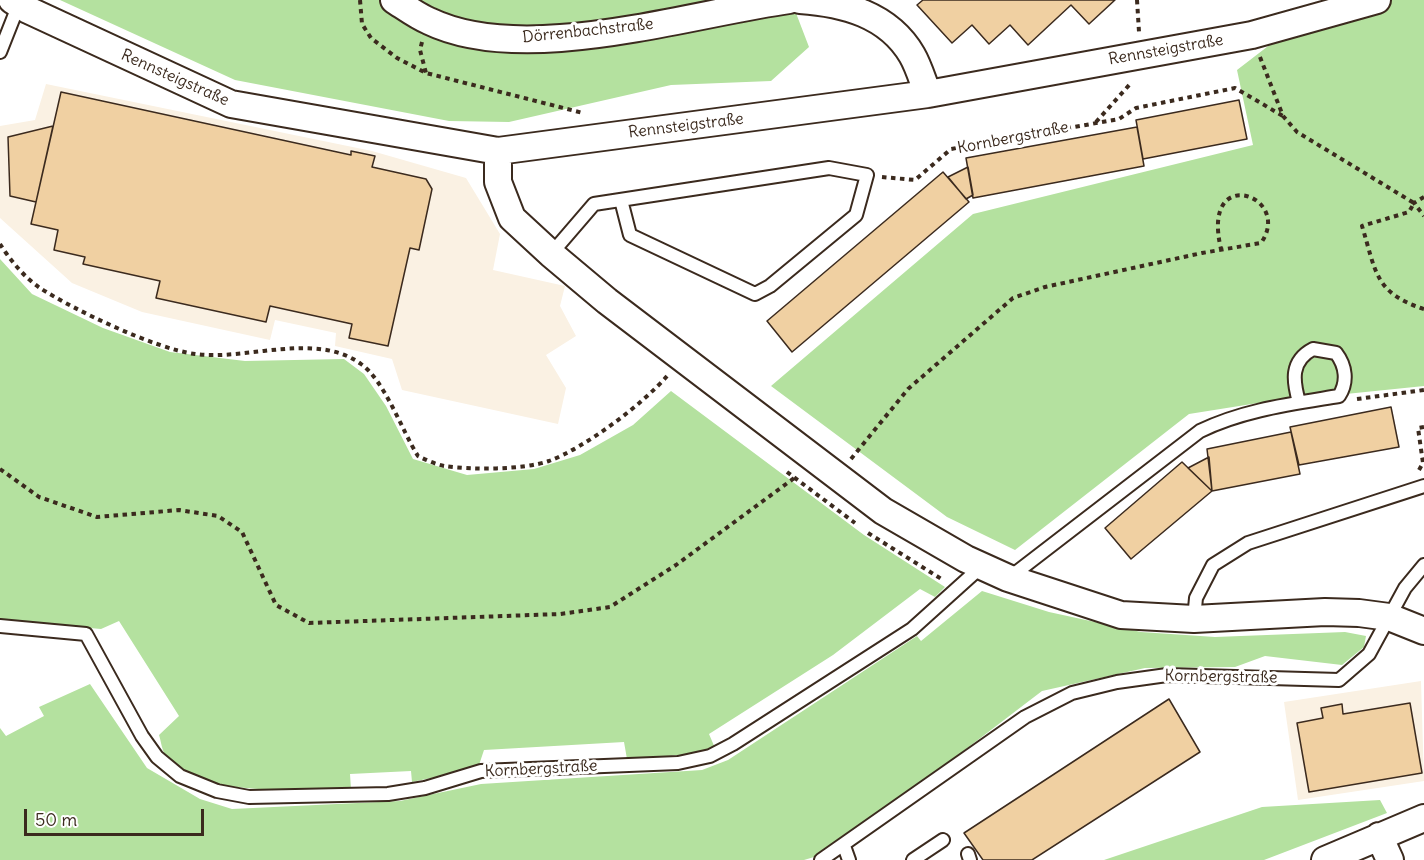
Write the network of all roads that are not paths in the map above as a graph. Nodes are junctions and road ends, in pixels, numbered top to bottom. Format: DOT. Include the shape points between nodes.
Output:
graph roads {
  1 [pos="394,0"];
  2 [pos="789,0"];
  3 [pos="800,0"];
  4 [pos="1377,0"];
  5 [pos="15,2"];
  6 [pos="1,46"];
  7 [pos="928,94"];
  8 [pos="498,150"];
  9 [pos="621,200"];
  10 [pos="550,255"];
  11 [pos="1299,402"];
  12 [pos="1424,486"];
  13 [pos="1424,565"];
  14 [pos="982,566"];
  15 [pos="1008,578"];
  16 [pos="1389,617"];
  17 [pos="1194,619"];
  18 [pos="0,626"];
  19 [pos="1424,631"];
  20 [pos="1424,818"];
  21 [pos="1379,836"];
  22 [pos="943,840"];
  23 [pos="844,846"];
  24 [pos="821,860"];
  25 [pos="849,860"];
  26 [pos="914,860"];
  27 [pos="1325,860"];
  28 [pos="1390,860"];
  1 -- 2 [label="street, Dörrenbachstraße" via="430,22 500,39 565,37 639,28"];
  3 -- 7 [label="street" via="835,3 864,12 893,33 912,55"];
  4 -- 7 [label="street, Rennsteigstraße" via="1251,34"];
  5 -- 6 [label="lane"];
  5 -- 8 [label="street, Rennsteigstraße" via="231,104"];
  7 -- 8 [label="street, Rennsteigstraße"];
  8 -- 10 [label="street" via="498,182 512,218"];
  9 -- 9 [label="lane" via="630,235 755,294 856,215 867,176 829,168"];
  9 -- 10 [label="lane" via="594,204"];
  10 -- 14 [label="street" via="883,511"];
  11 -- 11 [label="lane" via="1339,396 1345,387 1341,360 1329,350 1313,349 1299,359 1295,367"];
  11 -- 15 [label="lane" via="1221,421 1200,431"];
  12 -- 17 [label="lane" via="1248,543 1213,565 1196,598"];
  13 -- 16 [label="lane, Kornbergstraße"];
  14 -- 15 [label="street"];
  14 -- 18 [label="lane, Kornbergstraße" via="912,629 710,756 678,763 481,771 425,788 388,794 249,797 217,791 180,776 157,757 142,736 86,634"];
  15 -- 17 [label="street" via="1121,615"];
  16 -- 17 [label="street" via="1325,612"];
  16 -- 19 [label="street"];
  16 -- 23 [label="lane, Kornbergstraße" via="1369,654 1339,680 1167,675 1072,693 1025,717"];
  20 -- 21 [label="street"];
  21 -- 27 [label="street"];
  21 -- 28 [label="street"];
  22 -- 26 [label="lane"];
  23 -- 24 [label="lane, Kornbergstraße"];
  23 -- 25 [label="lane"];
}
